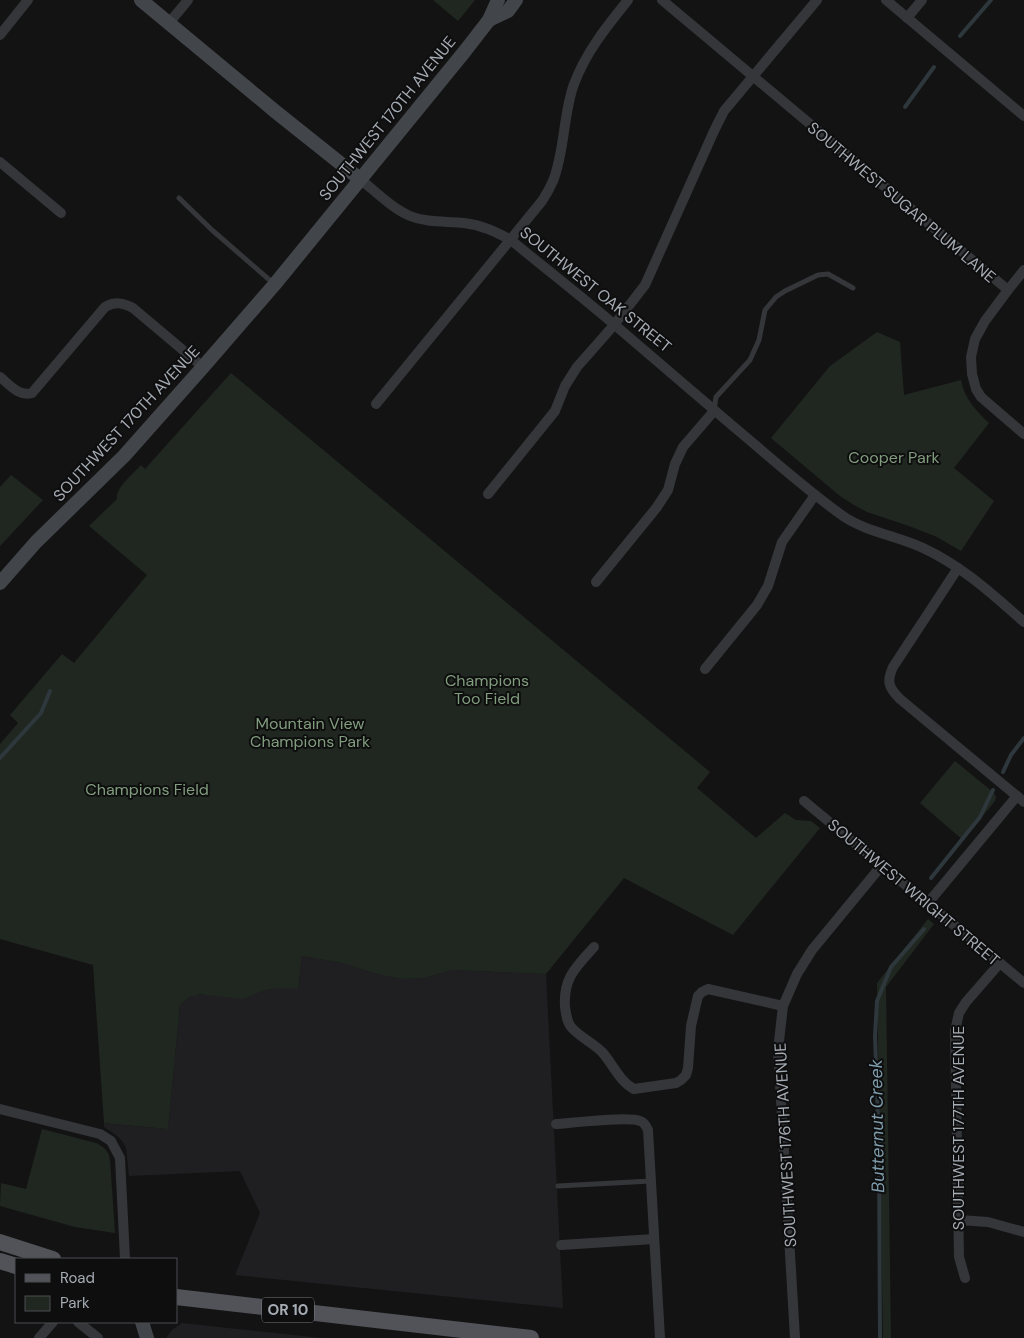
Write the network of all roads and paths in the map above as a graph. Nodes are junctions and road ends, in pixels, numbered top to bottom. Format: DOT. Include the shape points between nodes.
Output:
graph roads {
  1 [pos="28,0"];
  2 [pos="141,0"];
  3 [pos="188,0"];
  4 [pos="498,0"];
  5 [pos="516,0"];
  6 [pos="628,0"];
  7 [pos="662,0"];
  8 [pos="817,0"];
  9 [pos="886,0"];
  10 [pos="922,0"];
  11 [pos="908,18"];
  12 [pos="489,20"];
  13 [pos="169,24"];
  14 [pos="0,35"];
  15 [pos="753,77"];
  16 [pos="1024,115"];
  17 [pos="0,162"];
  18 [pos="360,179"];
  19 [pos="179,198"];
  20 [pos="61,213"];
  21 [pos="511,240"];
  22 [pos="1024,270"];
  23 [pos="275,284"];
  24 [pos="853,288"];
  25 [pos="1008,290"];
  26 [pos="614,325"];
  27 [pos="203,367"];
  28 [pos="0,377"];
  29 [pos="376,404"];
  30 [pos="714,411"];
  31 [pos="1024,434"];
  32 [pos="488,494"];
  33 [pos="815,495"];
  34 [pos="958,568"];
  35 [pos="596,582"];
  36 [pos="0,583"];
  37 [pos="1024,622"];
  38 [pos="705,669"];
  39 [pos="1020,800"];
  40 [pos="804,801"];
  41 [pos="882,865"];
  42 [pos="928,903"];
  43 [pos="594,947"];
  44 [pos="1000,963"];
  45 [pos="1024,983"];
  46 [pos="783,1006"];
  47 [pos="0,1109"];
  48 [pos="556,1124"];
  49 [pos="651,1180"];
  50 [pos="558,1186"];
  51 [pos="959,1220"];
  52 [pos="1024,1232"];
  53 [pos="654,1239"];
  54 [pos="0,1242"];
  55 [pos="561,1244"];
  56 [pos="49,1258"];
  57 [pos="124,1258"];
  58 [pos="964,1278"];
  59 [pos="178,1297"];
  60 [pos="52,1323"];
  61 [pos="79,1323"];
  62 [pos="142,1323"];
  63 [pos="39,1338"];
  64 [pos="98,1338"];
  65 [pos="147,1338"];
  66 [pos="531,1338"];
  67 [pos="660,1338"];
  68 [pos="794,1338"];
  1 -- 14 [label="street"];
  2 -- 13 [label="main road, SOUTHWEST OAK STREET"];
  3 -- 13 [label="street"];
  4 -- 12 [label="main road, SOUTHWEST 170TH AVENUE"];
  5 -- 12 [label="main road, SOUTHWEST 170TH AVENUE" via="508,11"];
  6 -- 21 [label="street" via="604,30 574,85 553,181 542,201"];
  7 -- 15 [label="street, SOUTHWEST SUGAR PLUM LANE"];
  8 -- 15 [label="street"];
  9 -- 11 [label="street"];
  10 -- 11 [label="street"];
  11 -- 16 [label="street"];
  12 -- 18 [label="main road, SOUTHWEST 170TH AVENUE"];
  13 -- 18 [label="main road, SOUTHWEST OAK STREET"];
  15 -- 25 [label="street, SOUTHWEST SUGAR PLUM LANE"];
  15 -- 26 [label="street" via="724,112 645,285"];
  17 -- 20 [label="street"];
  18 -- 21 [label="street, SOUTHWEST OAK STREET" via="409,216 477,225"];
  18 -- 23 [label="main road, SOUTHWEST 170TH AVENUE"];
  19 -- 23 [label="lane"];
  21 -- 26 [label="street, SOUTHWEST OAK STREET"];
  21 -- 29 [label="street"];
  22 -- 25 [label="street"];
  23 -- 27 [label="main road, SOUTHWEST 170TH AVENUE"];
  24 -- 30 [label="lane" via="828,274 818,275 776,297 765,310 759,340 750,360 716,397"];
  25 -- 31 [label="street, SOUTHWEST SUGAR PLUM LANE" via="975,339 972,374 981,397"];
  26 -- 30 [label="street, SOUTHWEST OAK STREET"];
  26 -- 32 [label="street" via="577,367 555,411"];
  27 -- 28 [label="street" via="133,308 110,303 32,392 22,395"];
  27 -- 36 [label="main road, SOUTHWEST 170TH AVENUE" via="124,456 36,542"];
  30 -- 33 [label="street, SOUTHWEST OAK STREET"];
  30 -- 35 [label="street" via="683,447 658,508"];
  33 -- 34 [label="street, SOUTHWEST OAK STREET" via="852,522 922,548"];
  33 -- 38 [label="street" via="782,542 768,586 757,605"];
  34 -- 37 [label="street, SOUTHWEST OAK STREET"];
  34 -- 39 [label="street" via="893,667 889,683 900,699"];
  39 -- 42 [label="street"];
  40 -- 41 [label="street, SOUTHWEST WRIGHT STREET"];
  41 -- 42 [label="street, SOUTHWEST WRIGHT STREET"];
  41 -- 46 [label="street, SOUTHWEST 176TH AVENUE" via="812,950"];
  42 -- 44 [label="street, SOUTHWEST WRIGHT STREET"];
  43 -- 46 [label="street" via="566,984 567,1018 572,1028 602,1052 634,1089 676,1082 686,1075 691,1026 698,996 702,992 708,989"];
  44 -- 45 [label="street, SOUTHWEST WRIGHT STREET"];
  44 -- 51 [label="street, SOUTHWEST 177TH AVENUE" via="966,1002 959,1013 955,1031"];
  46 -- 68 [label="street, SOUTHWEST 176TH AVENUE" via="778,1050"];
  47 -- 57 [label="street" via="100,1134 111,1141 120,1158"];
  48 -- 49 [label="street" via="640,1120 648,1130"];
  49 -- 50 [label="lane"];
  49 -- 53 [label="street"];
  51 -- 52 [label="street" via="988,1222"];
  51 -- 58 [label="street, SOUTHWEST 177TH AVENUE" via="959,1257"];
  53 -- 55 [label="street"];
  53 -- 67 [label="street"];
  54 -- 56 [label="main road"];
  59 -- 66 [label="main road, OR 10"];
  60 -- 63 [label="street"];
  61 -- 64 [label="street"];
  62 -- 65 [label="main road"];
}
